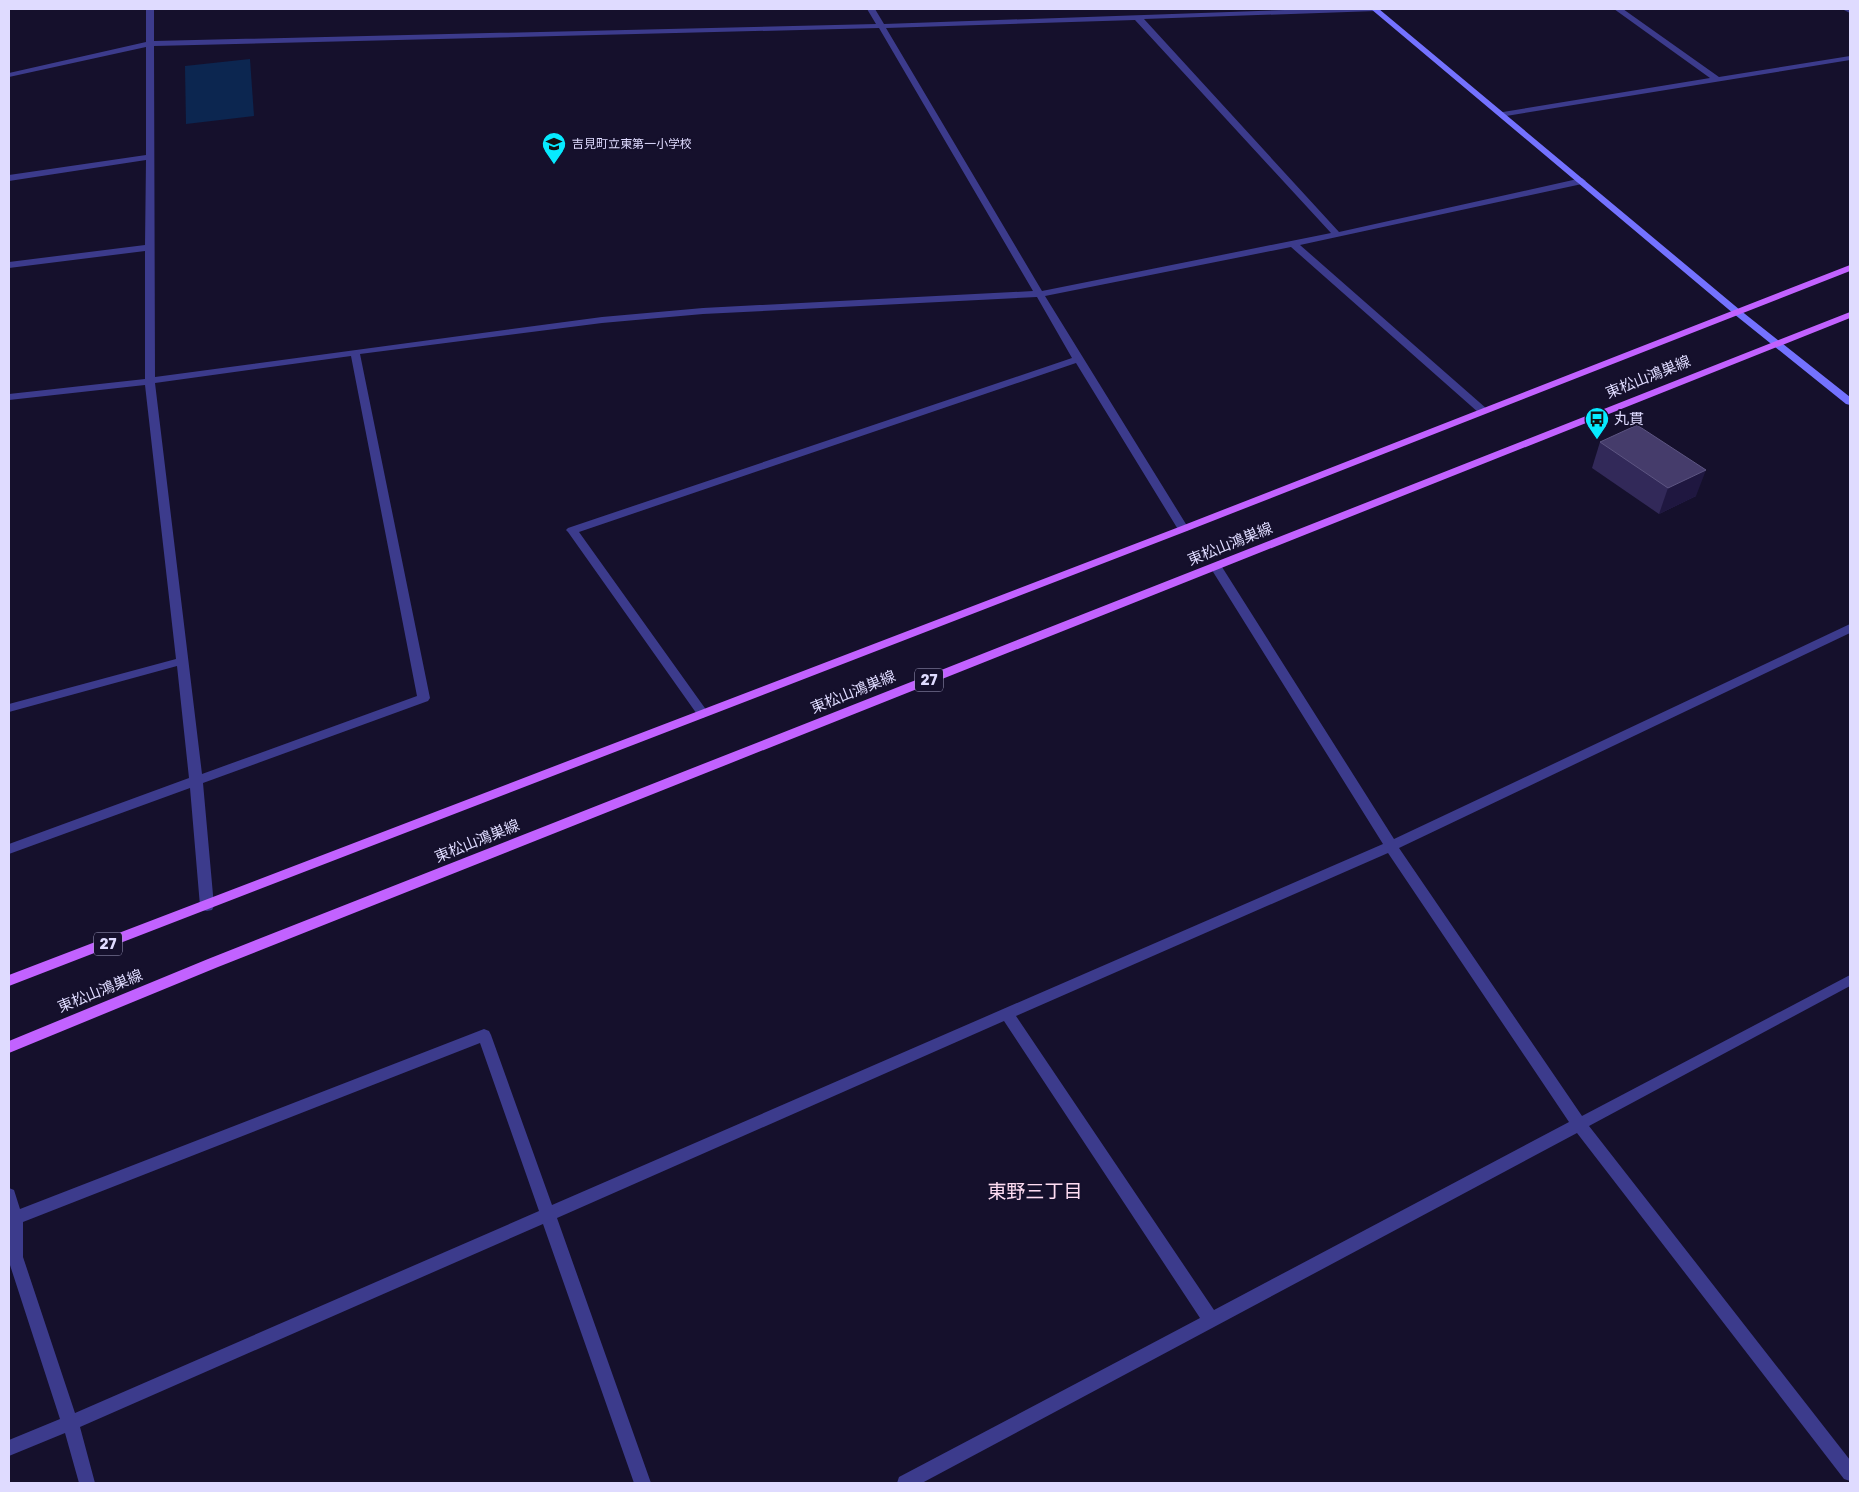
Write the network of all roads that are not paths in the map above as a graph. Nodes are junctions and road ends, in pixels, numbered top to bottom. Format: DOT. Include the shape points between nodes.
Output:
graph roads {
  1 [pos="150,9"];
  2 [pos="871,9"];
  3 [pos="1375,9"];
  4 [pos="1618,9"];
  5 [pos="1846,9"];
  6 [pos="1850,11"];
  7 [pos="1138,18"];
  8 [pos="881,26"];
  9 [pos="149,44"];
  10 [pos="1850,58"];
  11 [pos="9,75"];
  12 [pos="1718,80"];
  13 [pos="1503,115"];
  14 [pos="149,157"];
  15 [pos="9,178"];
  16 [pos="1582,181"];
  17 [pos="1337,235"];
  18 [pos="1293,244"];
  19 [pos="151,247"];
  20 [pos="9,265"];
  21 [pos="1850,268"];
  22 [pos="1040,294"];
  23 [pos="1737,312"];
  24 [pos="1850,315"];
  25 [pos="1776,343"];
  26 [pos="355,352"];
  27 [pos="1078,359"];
  28 [pos="150,381"];
  29 [pos="9,397"];
  30 [pos="1850,402"];
  31 [pos="1483,411"];
  32 [pos="1182,529"];
  33 [pos="1216,567"];
  34 [pos="1850,628"];
  35 [pos="182,661"];
  36 [pos="9,708"];
  37 [pos="703,714"];
  38 [pos="196,781"];
  39 [pos="1391,846"];
  40 [pos="9,848"];
  41 [pos="206,906"];
  42 [pos="1850,980"];
  43 [pos="9,981"];
  44 [pos="1006,1014"];
  45 [pos="9,1047"];
  46 [pos="1579,1124"];
  47 [pos="9,1195"];
  48 [pos="548,1214"];
  49 [pos="15,1218"];
  50 [pos="12,1258"];
  51 [pos="1211,1320"];
  52 [pos="70,1423"];
  53 [pos="9,1448"];
  54 [pos="1850,1473"];
  55 [pos="87,1483"];
  56 [pos="643,1483"];
  57 [pos="905,1483"];
  1 -- 9 [label="street"];
  2 -- 8 [label="street"];
  3 -- 7 [label="street"];
  3 -- 13 [label="street"];
  4 -- 12 [label="street"];
  5 -- 6 [label="street"];
  7 -- 8 [label="street"];
  7 -- 17 [label="street"];
  8 -- 9 [label="street"];
  8 -- 22 [label="street"];
  9 -- 11 [label="street"];
  9 -- 14 [label="street"];
  10 -- 12 [label="street"];
  12 -- 13 [label="street"];
  13 -- 16 [label="street"];
  14 -- 15 [label="street"];
  14 -- 19 [label="street"];
  16 -- 17 [label="street"];
  16 -- 23 [label="street"];
  17 -- 18 [label="street"];
  18 -- 22 [label="street"];
  18 -- 31 [label="street"];
  19 -- 20 [label="street"];
  19 -- 28 [label="street"];
  21 -- 23 [label="main road, 東松山鴻巣線 / 27"];
  22 -- 26 [label="street" via="703,311 602,320"];
  22 -- 27 [label="street"];
  23 -- 25 [label="street"];
  23 -- 31 [label="main road, 東松山鴻巣線 / 27"];
  24 -- 25 [label="main road, 東松山鴻巣線 / 27"];
  25 -- 30 [label="street"];
  25 -- 33 [label="main road, 東松山鴻巣線 / 27"];
  26 -- 28 [label="street"];
  26 -- 38 [label="street" via="424,698"];
  27 -- 32 [label="street"];
  27 -- 37 [label="street" via="572,530"];
  28 -- 29 [label="street"];
  28 -- 35 [label="street"];
  31 -- 32 [label="main road, 東松山鴻巣線 / 27"];
  32 -- 37 [label="main road, 東松山鴻巣線 / 27"];
  33 -- 39 [label="street"];
  33 -- 45 [label="main road, 東松山鴻巣線 / 27" via="213,962"];
  34 -- 39 [label="street"];
  35 -- 36 [label="street"];
  35 -- 38 [label="street"];
  37 -- 41 [label="main road, 東松山鴻巣線 / 27"];
  38 -- 40 [label="street"];
  38 -- 41 [label="street"];
  39 -- 44 [label="street"];
  39 -- 46 [label="street"];
  41 -- 43 [label="main road, 東松山鴻巣線 / 27"];
  42 -- 46 [label="street"];
  44 -- 48 [label="street"];
  44 -- 51 [label="street"];
  46 -- 51 [label="street"];
  46 -- 54 [label="street"];
  47 -- 49 [label="street"];
  48 -- 49 [label="street" via="484,1035"];
  48 -- 52 [label="street"];
  48 -- 56 [label="street"];
  49 -- 50 [label="street"];
  50 -- 52 [label="street"];
  51 -- 57 [label="street"];
  52 -- 53 [label="street"];
  52 -- 55 [label="street"];
}
